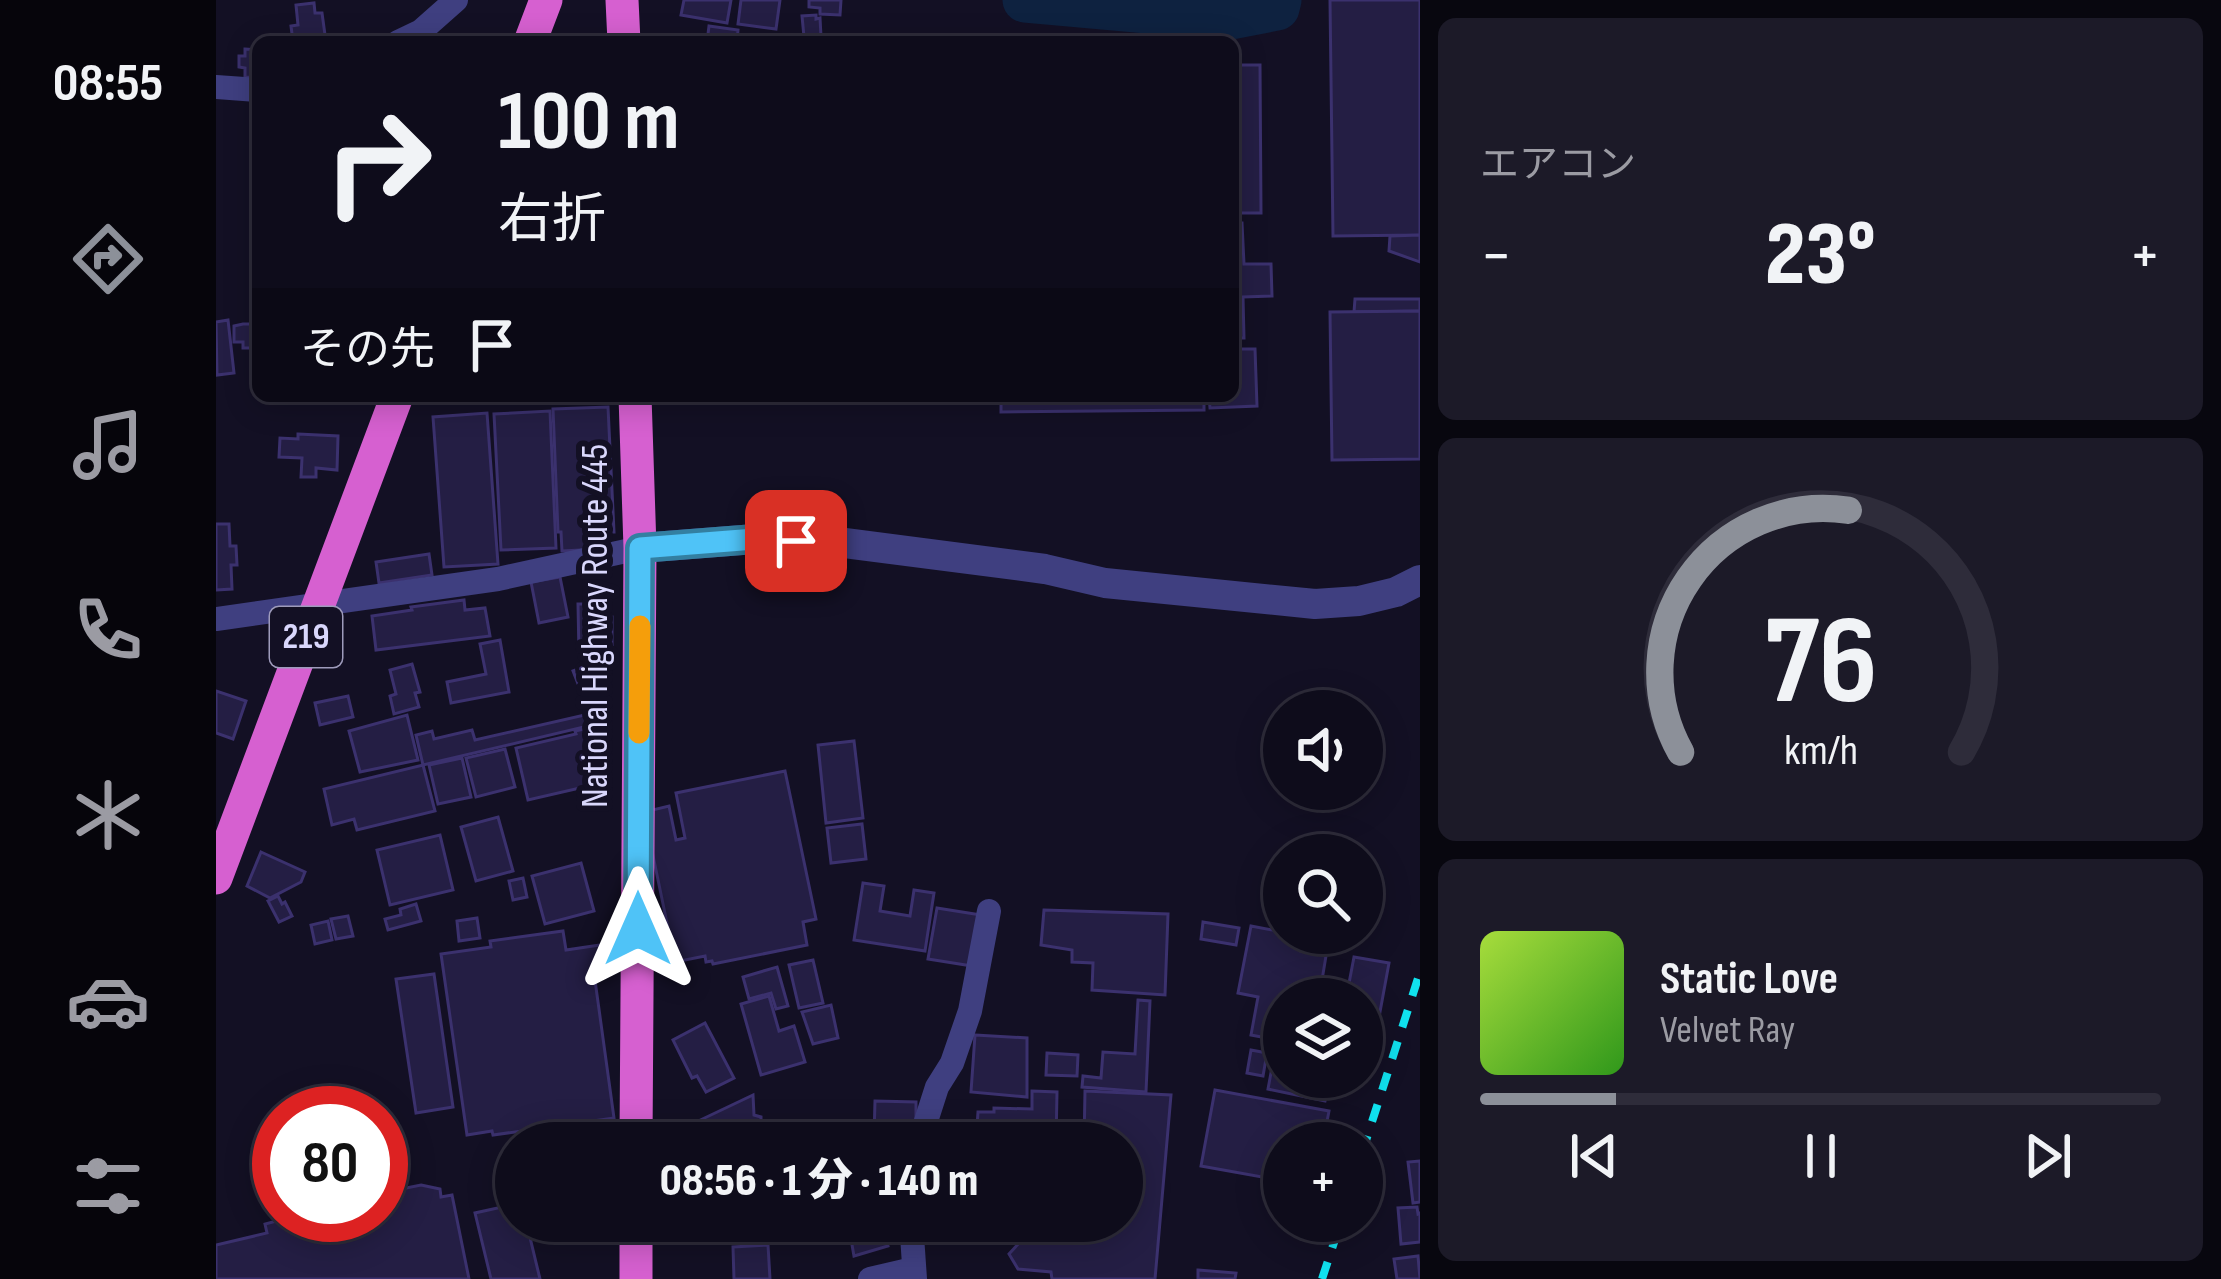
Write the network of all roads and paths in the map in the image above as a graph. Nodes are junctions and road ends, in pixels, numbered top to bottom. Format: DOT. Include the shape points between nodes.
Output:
graph roads {
  1 [pos="456,0"];
  2 [pos="546,0"];
  3 [pos="622,0"];
  4 [pos="411,36"];
  5 [pos="532,36"];
  6 [pos="624,36"];
  7 [pos="216,87"];
  8 [pos="252,90"];
  9 [pos="395,402"];
  10 [pos="635,402"];
  11 [pos="640,548"];
  12 [pos="1420,580"];
  13 [pos="317,607"];
  14 [pos="216,619"];
  15 [pos="216,878"];
  16 [pos="989,910"];
  17 [pos="636,1122"];
  18 [pos="926,1122"];
  19 [pos="636,1242"];
  20 [pos="912,1242"];
  21 [pos="914,1274"];
  22 [pos="636,1279"];
  23 [pos="870,1279"];
  1 -- 4 [label="street"];
  2 -- 5 [label="highway"];
  3 -- 6 [label="highway"];
  7 -- 8 [label="street"];
  9 -- 13 [label="highway, 219"];
  10 -- 11 [label="highway, National Highway Route 445"];
  11 -- 12 [label="street" via="836,542 1105,584 1315,604 1359,602"];
  11 -- 13 [label="street"];
  11 -- 17 [label="highway, National Highway Route 445"];
  13 -- 14 [label="street"];
  13 -- 15 [label="highway, 219"];
  16 -- 18 [label="street" via="970,1011"];
  19 -- 22 [label="highway"];
  20 -- 21 [label="street"];
  21 -- 23 [label="street"];
}
